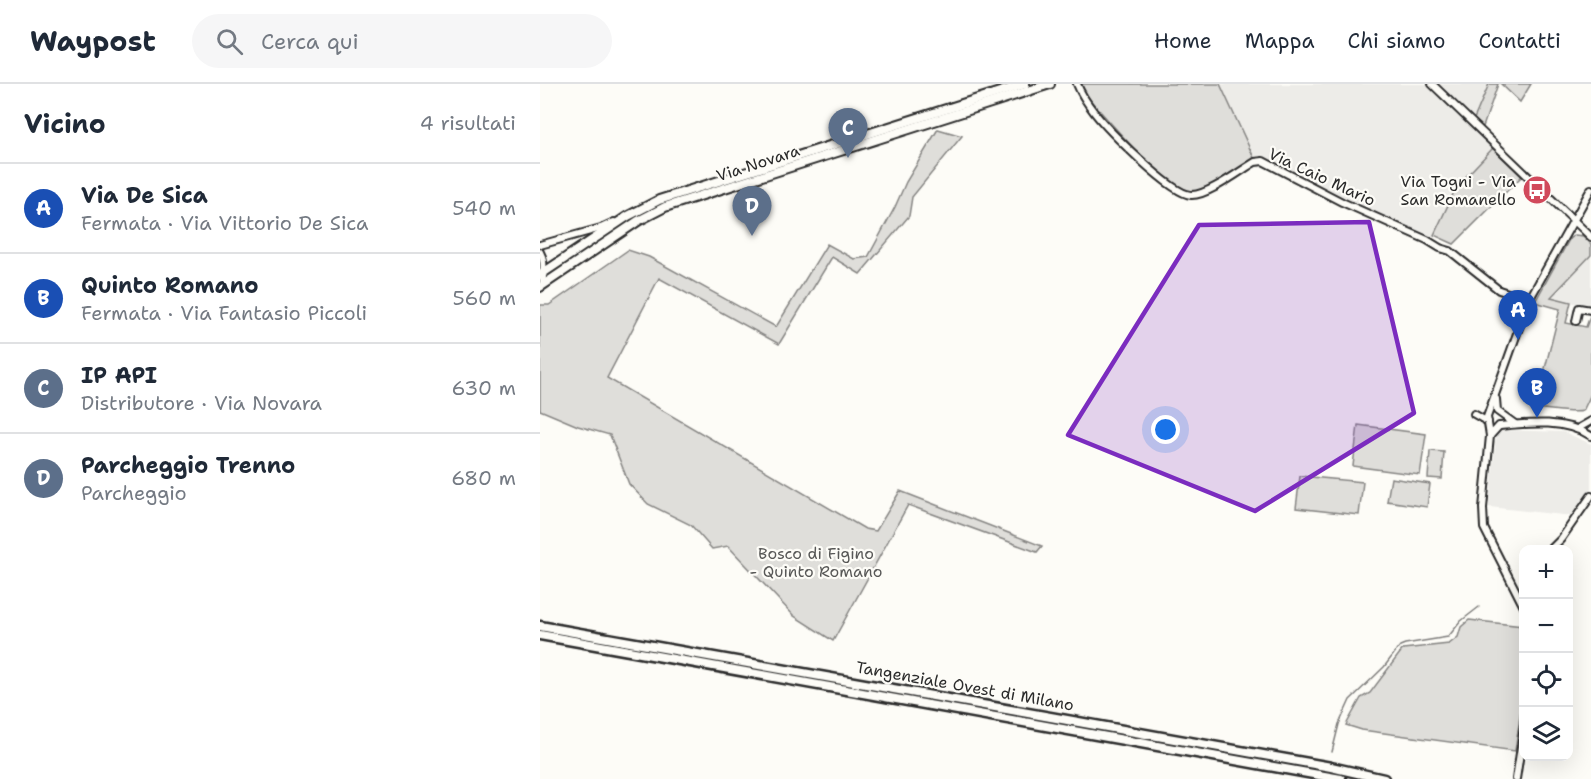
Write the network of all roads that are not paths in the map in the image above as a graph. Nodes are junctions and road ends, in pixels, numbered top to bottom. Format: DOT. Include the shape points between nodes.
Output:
graph roads {
  1 [pos="1050,84"];
  2 [pos="1077,84"];
  3 [pos="1432,84"];
  4 [pos="1028,86"];
  5 [pos="1591,189"];
  6 [pos="628,216"];
  7 [pos="1573,221"];
  8 [pos="1585,231"];
  9 [pos="1591,237"];
  10 [pos="1564,238"];
  11 [pos="540,245"];
  12 [pos="540,252"];
  13 [pos="541,274"];
  14 [pos="542,285"];
  15 [pos="1534,290"];
  16 [pos="1519,296"];
  17 [pos="1529,300"];
  18 [pos="1526,310"];
  19 [pos="1591,310"];
  20 [pos="1576,321"];
  21 [pos="1476,414"];
  22 [pos="1493,419"];
  23 [pos="1516,424"];
  24 [pos="1591,424"];
  25 [pos="1577,429"];
  26 [pos="1589,435"];
  27 [pos="1591,496"];
  28 [pos="1554,545"];
  29 [pos="1520,599"];
  30 [pos="540,626"];
  31 [pos="540,636"];
  32 [pos="1519,760"];
  33 [pos="1341,779"];
  34 [pos="1384,779"];
  35 [pos="1516,779"];
  1 -- 4 [label="main road, Via Novara"];
  2 -- 16 [label="street, Via Caio Mario" via="1095,113 1163,180 1187,195 1202,194 1263,161 1450,251 1491,285"];
  3 -- 7 [label="street"];
  4 -- 6 [label="main road, Via Novara" via="666,197"];
  4 -- 14 [label="main road, Via Novara" via="665,207"];
  5 -- 7 [label="street"];
  6 -- 11 [label="street, Via Novara" via="602,228"];
  6 -- 13 [label="main road, Via Novara"];
  7 -- 8 [label="street"];
  7 -- 10 [label="street"];
  8 -- 9 [label="street"];
  8 -- 10 [label="street" via="1573,231"];
  10 -- 15 [label="street"];
  12 -- 13 [label="street, Via Novara" via="544,261"];
  13 -- 14 [label="street, Via Novara"];
  15 -- 16 [label="street"];
  15 -- 17 [label="street"];
  16 -- 17 [label="street, Via Caio Mario"];
  16 -- 18 [label="street"];
  17 -- 18 [label="street"];
  18 -- 22 [label="street" via="1495,395"];
  19 -- 20 [label="street" via="1579,308"];
  21 -- 22 [label="street"];
  22 -- 23 [label="street"];
  22 -- 23 [label="street" via="1503,422 1503,416"];
  22 -- 29 [label="street" via="1484,528"];
  23 -- 25 [label="street"];
  24 -- 25 [label="street"];
  24 -- 26 [label="street"];
  25 -- 26 [label="street"];
  27 -- 28 [label="street"];
  30 -- 34 [label="highway, Tangenziale Ovest di Milano"];
  31 -- 33 [label="highway, Tangenziale Ovest di Milano"];
  32 -- 35 [label="street"];
}
